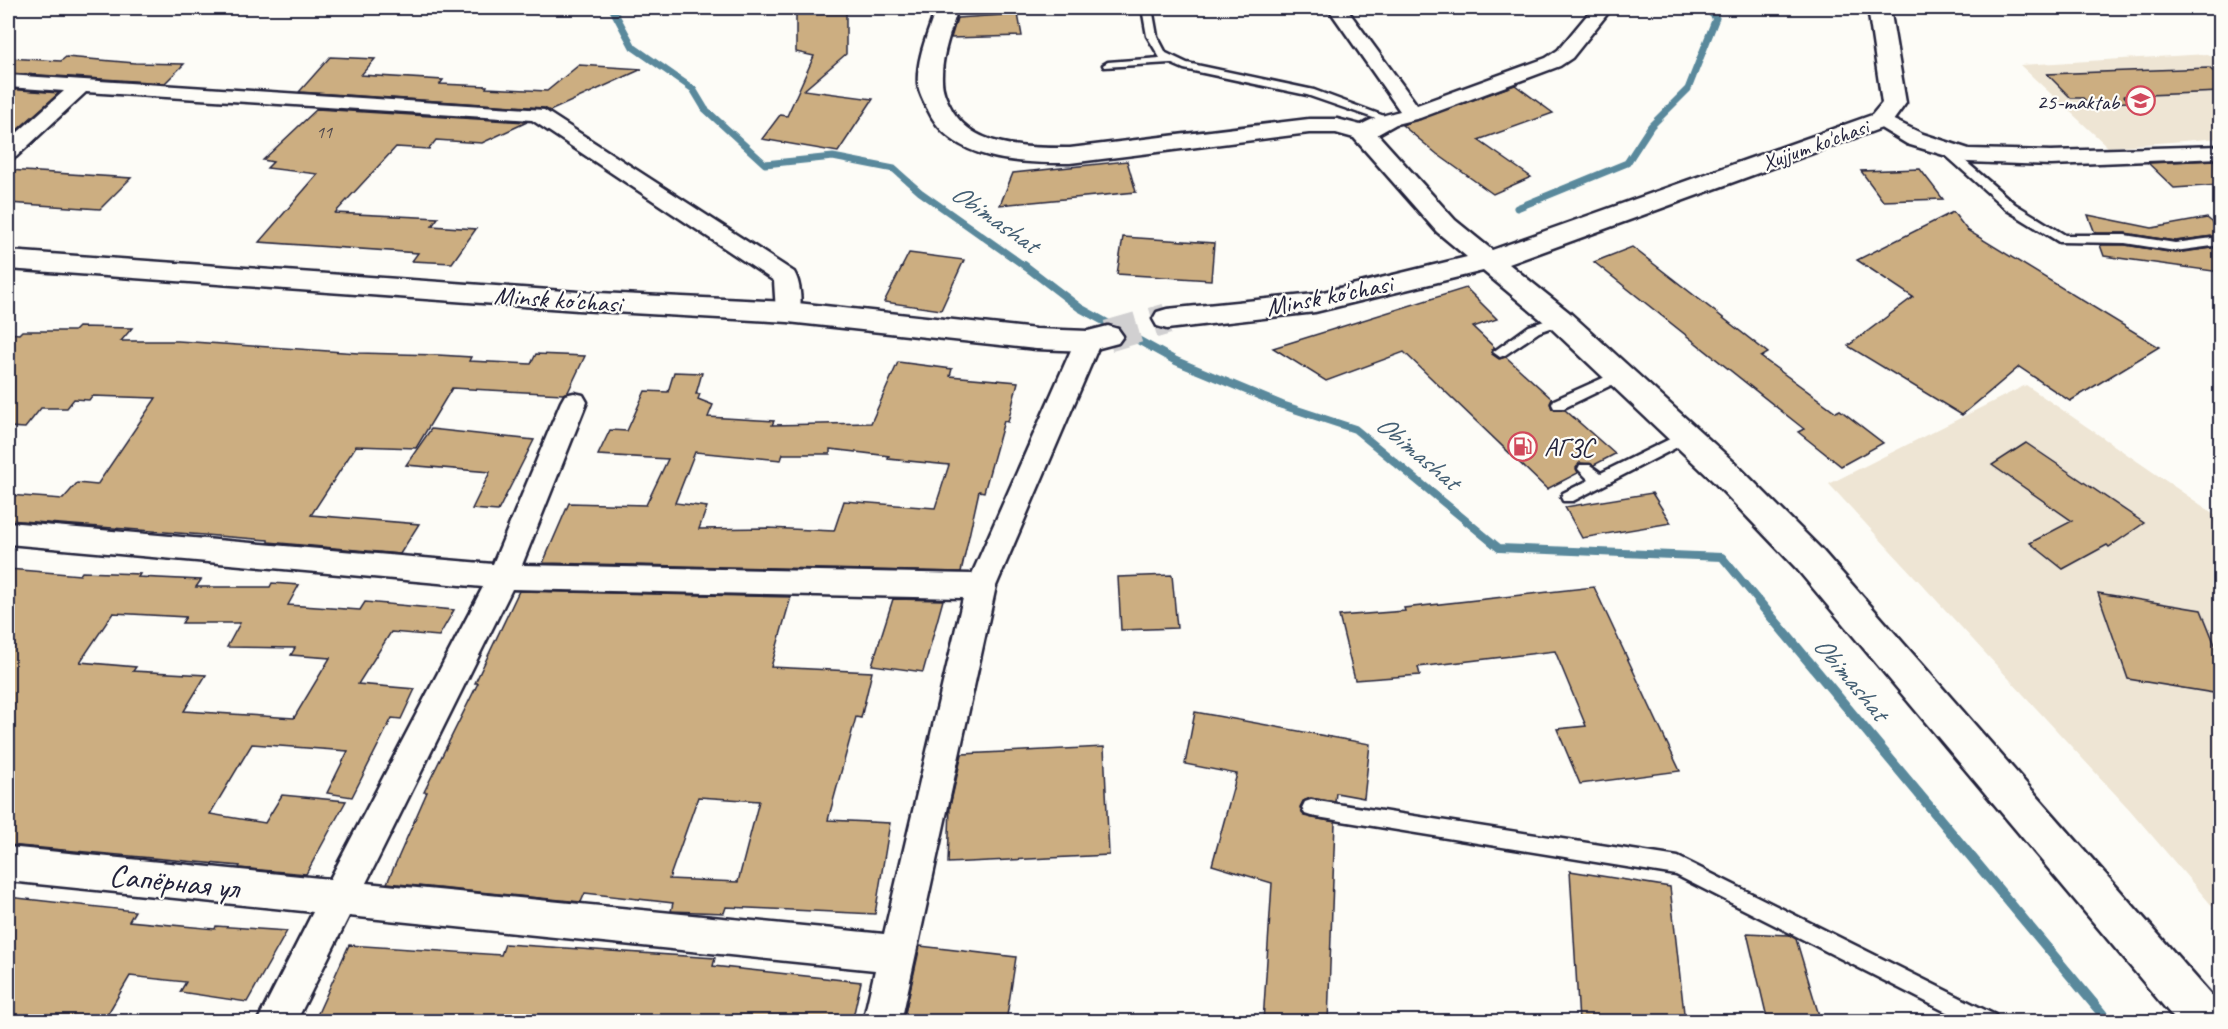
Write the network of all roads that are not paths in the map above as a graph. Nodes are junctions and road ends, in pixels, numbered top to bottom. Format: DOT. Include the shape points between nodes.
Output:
graph roads {
  1 [pos="947,8"];
  2 [pos="1147,8"];
  3 [pos="1337,8"];
  4 [pos="1603,8"];
  5 [pos="1879,8"];
  6 [pos="1172,60"];
  7 [pos="1108,65"];
  8 [pos="8,81"];
  9 [pos="82,85"];
  10 [pos="1413,114"];
  11 [pos="1389,120"];
  12 [pos="1881,120"];
  13 [pos="1363,133"];
  14 [pos="1945,149"];
  15 [pos="8,152"];
  16 [pos="2220,152"];
  17 [pos="2220,241"];
  18 [pos="8,260"];
  19 [pos="1489,261"];
  20 [pos="788,312"];
  21 [pos="1167,319"];
  22 [pos="1560,320"];
  23 [pos="1098,338"];
  24 [pos="1500,352"];
  25 [pos="1622,375"];
  26 [pos="574,402"];
  27 [pos="1559,404"];
  28 [pos="1686,436"];
  29 [pos="1585,469"];
  30 [pos="1600,480"];
  31 [pos="1568,497"];
  32 [pos="8,533"];
  33 [pos="503,577"];
  34 [pos="981,586"];
  35 [pos="1311,808"];
  36 [pos="8,864"];
  37 [pos="340,898"];
  38 [pos="897,954"];
  39 [pos="276,1022"];
  40 [pos="882,1022"];
  41 [pos="1988,1022"];
  42 [pos="2206,1022"];
  1 -- 13 [label="street" via="929,76 931,92 939,113 956,131 985,147 1026,156 1068,156 1309,126 1337,126"];
  2 -- 6 [label="lane" via="1152,36 1162,55"];
  3 -- 10 [label="street"];
  4 -- 10 [label="street" via="1565,54 1553,62"];
  5 -- 12 [label="street" via="1894,103"];
  6 -- 7 [label="lane"];
  6 -- 11 [label="lane" via="1184,66 1310,92"];
  8 -- 9 [label="street"];
  9 -- 15 [label="street"];
  9 -- 20 [label="street" via="537,114 786,278"];
  10 -- 11 [label="street"];
  11 -- 13 [label="street"];
  12 -- 14 [label="street, Xujjum ko'chasi" via="1915,139"];
  12 -- 19 [label="street, Xujjum ko'chasi"];
  13 -- 19 [label="street" via="1446,226"];
  14 -- 16 [label="street, Xujjum ko'chasi" via="1967,155 2051,158"];
  14 -- 17 [label="lane" via="2011,207 2062,239 2125,239 2175,247"];
  18 -- 20 [label="street, Minsk ko'chasi" via="578,302"];
  19 -- 21 [label="street, Minsk ko'chasi" via="1316,303"];
  19 -- 22 [label="street"];
  20 -- 23 [label="street, Minsk ko'chasi" via="1036,339"];
  22 -- 24 [label="lane" via="1534,329"];
  22 -- 25 [label="street"];
  23 -- 34 [label="street"];
  25 -- 27 [label="lane"];
  25 -- 28 [label="street"];
  26 -- 33 [label="street"];
  28 -- 30 [label="lane"];
  28 -- 42 [label="street" via="1809,559"];
  29 -- 30 [label="lane"];
  30 -- 31 [label="lane"];
  32 -- 33 [label="street"];
  33 -- 34 [label="street"];
  33 -- 37 [label="street"];
  34 -- 38 [label="street"];
  35 -- 41 [label="lane" via="1678,866"];
  36 -- 37 [label="street, Сапёрная ул"];
  37 -- 38 [label="street, Сапёрная ул"];
  37 -- 39 [label="street"];
  38 -- 40 [label="street"];
}
